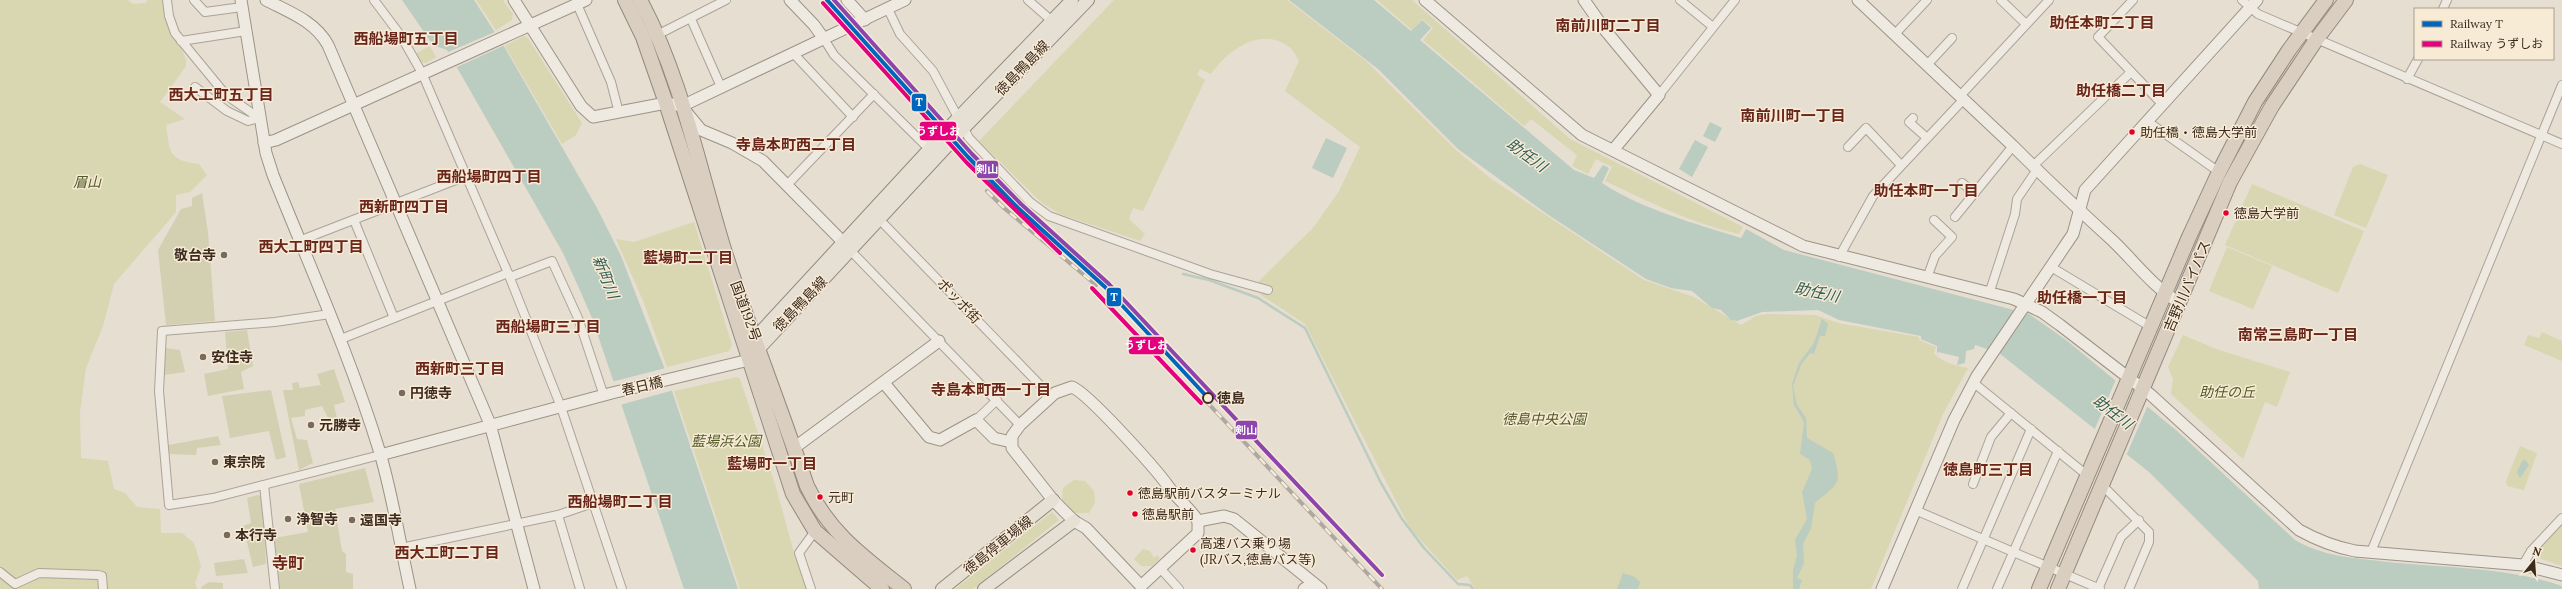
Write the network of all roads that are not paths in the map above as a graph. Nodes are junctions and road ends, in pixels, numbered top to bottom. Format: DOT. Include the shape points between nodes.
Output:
graph roads {
  1 [pos="167,0"];
  2 [pos="194,0"];
  3 [pos="266,0"];
  4 [pos="374,0"];
  5 [pos="514,0"];
  6 [pos="625,0"];
  7 [pos="640,0"];
  8 [pos="726,0"];
  9 [pos="790,0"];
  10 [pos="847,0"];
  11 [pos="905,0"];
  12 [pos="1028,0"];
  13 [pos="1072,0"];
  14 [pos="1088,0"];
  15 [pos="1584,0"];
  16 [pos="1680,0"];
  17 [pos="1735,0"];
  18 [pos="1858,0"];
  19 [pos="1927,0"];
  20 [pos="2001,0"];
  21 [pos="2049,0"];
  22 [pos="2133,0"];
  23 [pos="2326,0"];
  24 [pos="2346,0"];
  25 [pos="581,2"];
  26 [pos="1431,2"];
  27 [pos="241,3"];
  28 [pos="2249,3"];
  29 [pos="888,9"];
  30 [pos="691,19"];
  31 [pos="865,20"];
  32 [pos="1052,21"];
  33 [pos="530,24"];
  34 [pos="2026,24"];
  35 [pos="1713,27"];
  36 [pos="246,31"];
  37 [pos="2301,33"];
  38 [pos="1895,34"];
  39 [pos="657,35"];
  40 [pos="1952,38"];
  41 [pos="824,39"];
  42 [pos="2316,40"];
  43 [pos="182,41"];
  44 [pos="793,53"];
  45 [pos="2417,60"];
  46 [pos="1927,65"];
  47 [pos="422,73"];
  48 [pos="2130,73"];
  49 [pos="2407,79"];
  50 [pos="2562,85"];
  51 [pos="195,87"];
  52 [pos="721,87"];
  53 [pos="874,94"];
  54 [pos="1659,95"];
  55 [pos="1962,98"];
  56 [pos="666,103"];
  57 [pos="2162,104"];
  58 [pos="354,105"];
  59 [pos="682,106"];
  60 [pos="619,114"];
  61 [pos="853,117"];
  62 [pos="259,118"];
  63 [pos="1913,118"];
  64 [pos="2147,121"];
  65 [pos="961,123"];
  66 [pos="2541,135"];
  67 [pos="1927,138"];
  68 [pos="264,143"];
  69 [pos="2562,144"];
  70 [pos="2013,146"];
  71 [pos="1848,147"];
  72 [pos="929,149"];
  73 [pos="1614,149"];
  74 [pos="1901,164"];
  75 [pos="2035,169"];
  76 [pos="2219,172"];
  77 [pos="466,176"];
  78 [pos="1962,183"];
  79 [pos="787,185"];
  80 [pos="1975,193"];
  81 [pos="395,204"];
  82 [pos="2079,211"];
  83 [pos="1955,217"];
  84 [pos="879,219"];
  85 [pos="354,220"];
  86 [pos="1934,220"];
  87 [pos="299,241"];
  88 [pos="843,242"];
  89 [pos="851,251"];
  90 [pos="1839,257"];
  91 [pos="2052,267"];
  92 [pos="509,275"];
  93 [pos="1927,278"];
  94 [pos="1268,290"];
  95 [pos="1989,294"];
  96 [pos="2164,294"];
  97 [pos="438,302"];
  98 [pos="2180,303"];
  99 [pos="2024,307"];
  100 [pos="330,314"];
  101 [pos="394,318"];
  102 [pos="2151,327"];
  103 [pos="341,339"];
  104 [pos="939,341"];
  105 [pos="757,343"];
  106 [pos="749,360"];
  107 [pos="884,383"];
  108 [pos="1974,383"];
  109 [pos="2128,383"];
  110 [pos="1039,384"];
  111 [pos="2141,393"];
  112 [pos="608,394"];
  113 [pos="996,400"];
  114 [pos="561,407"];
  115 [pos="2011,413"];
  116 [pos="976,420"];
  117 [pos="490,424"];
  118 [pos="1020,425"];
  119 [pos="2031,429"];
  120 [pos="1011,442"];
  121 [pos="794,448"];
  122 [pos="2058,451"];
  123 [pos="380,454"];
  124 [pos="2088,476"];
  125 [pos="1973,484"];
  126 [pos="264,485"];
  127 [pos="2102,485"];
  128 [pos="1053,500"];
  129 [pos="593,503"];
  130 [pos="1915,510"];
  131 [pos="558,515"];
  132 [pos="2562,518"];
  133 [pos="2139,520"];
  134 [pos="1074,521"];
  135 [pos="1198,521"];
  136 [pos="518,523"];
  137 [pos="815,531"];
  138 [pos="1983,539"];
  139 [pos="401,548"];
  140 [pos="2012,551"];
  141 [pos="2371,552"];
  142 [pos="2523,565"];
  143 [pos="2048,567"];
  144 [pos="1160,568"];
  145 [pos="0,572"];
  146 [pos="2065,574"];
  147 [pos="2562,575"];
  148 [pos="1313,587"];
  149 [pos="1140,588"];
  150 [pos="103,589"];
  151 [pos="276,589"];
  152 [pos="410,589"];
  153 [pos="534,589"];
  154 [pos="580,589"];
  155 [pos="622,589"];
  156 [pos="811,589"];
  157 [pos="882,589"];
  158 [pos="904,589"];
  159 [pos="942,589"];
  160 [pos="984,589"];
  161 [pos="1178,589"];
  162 [pos="1882,589"];
  163 [pos="1962,589"];
  164 [pos="1997,589"];
  165 [pos="2039,589"];
  166 [pos="2058,589"];
  167 [pos="2099,589"];
  168 [pos="2128,589"];
  1 -- 43 [label="street" via="175,33"];
  2 -- 27 [label="street" via="205,12"];
  3 -- 58 [label="street" via="306,21 321,33"];
  4 -- 47 [label="street" via="401,36"];
  5 -- 33 [label="street"];
  6 -- 56 [label="highway, 国道192号" via="643,37"];
  7 -- 39 [label="highway, 国道192号"];
  8 -- 30 [label="street"];
  9 -- 41 [label="street"];
  10 -- 31 [label="street"];
  11 -- 29 [label="street"];
  12 -- 32 [label="street"];
  13 -- 32 [label="main road, 徳島鴨島線"];
  14 -- 65 [label="main road, 徳島鴨島線"];
  15 -- 54 [label="street" via="1605,30"];
  16 -- 35 [label="street"];
  17 -- 35 [label="street"];
  18 -- 38 [label="street"];
  19 -- 38 [label="street"];
  20 -- 34 [label="street"];
  21 -- 34 [label="street"];
  22 -- 48 [label="street" via="2098,37"];
  23 -- 37 [label="highway, 吉野川バイパス"];
  24 -- 42 [label="highway, 吉野川バイパス"];
  25 -- 33 [label="street"];
  25 -- 60 [label="street" via="611,82"];
  26 -- 73 [label="street" via="1571,127"];
  27 -- 36 [label="street"];
  28 -- 37 [label="street"];
  28 -- 57 [label="street"];
  29 -- 31 [label="street"];
  29 -- 65 [label="street" via="900,34 933,71"];
  30 -- 39 [label="street"];
  30 -- 52 [label="street"];
  31 -- 41 [label="street"];
  32 -- 65 [label="main road, 徳島鴨島線"];
  33 -- 47 [label="street"];
  33 -- 60 [label="street" via="585,112 593,117"];
  34 -- 55 [label="street"];
  35 -- 54 [label="street"];
  36 -- 43 [label="street"];
  36 -- 62 [label="street"];
  37 -- 42 [label="street"];
  37 -- 76 [label="highway, 吉野川バイパス" via="2255,102"];
  38 -- 46 [label="street"];
  39 -- 59 [label="highway, 国道192号"];
  40 -- 46 [label="street"];
  41 -- 44 [label="street"];
  41 -- 53 [label="street" via="834,55"];
  42 -- 49 [label="street"];
  42 -- 98 [label="highway, 吉野川バイパス" via="2260,125 2230,182"];
  43 -- 62 [label="street" via="226,95"];
  44 -- 52 [label="street"];
  44 -- 61 [label="street"];
  45 -- 49 [label="street"];
  46 -- 55 [label="street"];
  47 -- 58 [label="street"];
  47 -- 77 [label="street"];
  48 -- 57 [label="street"];
  48 -- 75 [label="street"];
  49 -- 66 [label="street"];
  50 -- 66 [label="street"];
  51 -- 62 [label="street" via="227,111 248,121"];
  52 -- 59 [label="street"];
  53 -- 61 [label="street"];
  53 -- 72 [label="street"];
  54 -- 73 [label="street"];
  55 -- 67 [label="street"];
  55 -- 70 [label="street"];
  56 -- 59 [label="street"];
  56 -- 60 [label="street"];
  56 -- 106 [label="highway, 国道192号"];
  57 -- 64 [label="street"];
  58 -- 68 [label="street"];
  58 -- 81 [label="street"];
  59 -- 79 [label="street" via="701,130 732,143 763,161"];
  59 -- 105 [label="highway, 国道192号" via="723,247"];
  61 -- 79 [label="street"];
  62 -- 68 [label="street"];
  63 -- 67 [label="street" via="1910,122"];
  64 -- 76 [label="street"];
  64 -- 82 [label="street" via="2085,190"];
  65 -- 72 [label="main road, 徳島鴨島線"];
  65 -- 84 [label="main road, 徳島鴨島線"];
  65 -- 94 [label="street" via="969,138 1030,202 1049,216 1210,274"];
  66 -- 69 [label="street"];
  66 -- 141 [label="street"];
  67 -- 74 [label="street"];
  68 -- 87 [label="street" via="273,175"];
  70 -- 75 [label="street"];
  70 -- 80 [label="street"];
  71 -- 74 [label="street" via="1866,128"];
  72 -- 88 [label="main road, 徳島鴨島線"];
  73 -- 90 [label="street" via="1803,246"];
  74 -- 90 [label="street" via="1873,196"];
  75 -- 82 [label="street"];
  75 -- 95 [label="street" via="2017,199 2015,214"];
  76 -- 96 [label="highway, 吉野川バイパス"];
  77 -- 81 [label="street"];
  77 -- 92 [label="street"];
  78 -- 80 [label="street"];
  79 -- 88 [label="street"];
  80 -- 83 [label="street"];
  81 -- 85 [label="street"];
  81 -- 97 [label="street"];
  82 -- 91 [label="street" via="2073,234"];
  82 -- 96 [label="street" via="2114,242"];
  84 -- 89 [label="main road, 徳島鴨島線"];
  84 -- 110 [label="street, ポッポ街"];
  85 -- 87 [label="street"];
  85 -- 101 [label="street"];
  86 -- 93 [label="street" via="1952,237 1935,256"];
  87 -- 100 [label="street"];
  88 -- 89 [label="street"];
  88 -- 105 [label="main road, 徳島鴨島線"];
  89 -- 104 [label="street"];
  89 -- 105 [label="main road, 徳島鴨島線"];
  90 -- 93 [label="street"];
  91 -- 99 [label="street"];
  91 -- 102 [label="street"];
  92 -- 97 [label="street"];
  92 -- 112 [label="street" via="552,261"];
  92 -- 114 [label="street"];
  93 -- 95 [label="street"];
  95 -- 99 [label="street"];
  96 -- 98 [label="street"];
  96 -- 102 [label="highway, 吉野川バイパス"];
  97 -- 101 [label="street"];
  97 -- 117 [label="street"];
  98 -- 111 [label="highway, 吉野川バイパス"];
  99 -- 108 [label="street"];
  99 -- 109 [label="street" via="2060,325"];
  100 -- 103 [label="street"];
  100 -- 126 [label="street" via="275,322 162,331 159,391 169,505 213,498"];
  101 -- 103 [label="street"];
  102 -- 109 [label="highway, 吉野川バイパス"];
  103 -- 123 [label="street"];
  104 -- 107 [label="street"];
  104 -- 113 [label="street"];
  105 -- 106 [label="main road, 徳島鴨島線"];
  105 -- 121 [label="highway, 国道192号"];
  106 -- 112 [label="street, 春日橋"];
  106 -- 137 [label="highway, 国道192号" via="793,494"];
  107 -- 116 [label="street" via="929,437 940,440"];
  107 -- 121 [label="street"];
  108 -- 115 [label="street"];
  108 -- 130 [label="street" via="1954,420"];
  109 -- 111 [label="street"];
  109 -- 124 [label="highway, 吉野川バイパス"];
  111 -- 127 [label="highway, 吉野川バイパス"];
  111 -- 141 [label="street" via="2299,530 2339,548"];
  112 -- 114 [label="street, 春日橋"];
  113 -- 116 [label="street"];
  113 -- 118 [label="street"];
  114 -- 117 [label="street, 春日橋"];
  114 -- 129 [label="street"];
  115 -- 119 [label="street"];
  115 -- 125 [label="street" via="1991,437"];
  116 -- 120 [label="street" via="994,438"];
  117 -- 123 [label="street, 春日橋"];
  117 -- 136 [label="street"];
  118 -- 120 [label="street"];
  118 -- 135 [label="street" via="1055,393 1068,387 1076,388 1164,479"];
  119 -- 122 [label="street"];
  119 -- 138 [label="street"];
  120 -- 128 [label="street" via="1014,452"];
  121 -- 158 [label="highway, 国道192号" via="807,486 831,527 846,543"];
  122 -- 124 [label="street"];
  122 -- 140 [label="street"];
  123 -- 126 [label="street"];
  123 -- 139 [label="street"];
  124 -- 143 [label="highway, 吉野川バイパス"];
  126 -- 151 [label="street"];
  127 -- 133 [label="street"];
  127 -- 146 [label="highway, 吉野川バイパス"];
  128 -- 134 [label="street"];
  128 -- 159 [label="main road, 徳島停車場線"];
  129 -- 131 [label="street"];
  129 -- 155 [label="street"];
  130 -- 138 [label="street"];
  130 -- 162 [label="street"];
  131 -- 136 [label="street"];
  131 -- 154 [label="street"];
  132 -- 142 [label="street" via="2531,551"];
  133 -- 167 [label="street" via="2121,537"];
  133 -- 168 [label="street" via="2149,532 2148,542"];
  134 -- 149 [label="street" via="1086,528"];
  134 -- 160 [label="main road, 徳島停車場線"];
  135 -- 144 [label="street" via="1198,533"];
  135 -- 148 [label="street" via="1224,516 1234,519"];
  136 -- 139 [label="street"];
  136 -- 153 [label="street"];
  137 -- 156 [label="street" via="799,553"];
  137 -- 157 [label="highway, 国道192号"];
  138 -- 140 [label="street"];
  138 -- 163 [label="street"];
  139 -- 152 [label="street"];
  140 -- 143 [label="street"];
  140 -- 164 [label="street"];
  141 -- 142 [label="street"];
  142 -- 147 [label="street"];
  143 -- 146 [label="street"];
  143 -- 165 [label="highway, 吉野川バイパス"];
  144 -- 149 [label="street"];
  144 -- 161 [label="street"];
  145 -- 150 [label="street" via="15,584 39,573 98,575 102,576"];
  146 -- 166 [label="highway, 吉野川バイパス"];
  146 -- 167 [label="street"];
}
